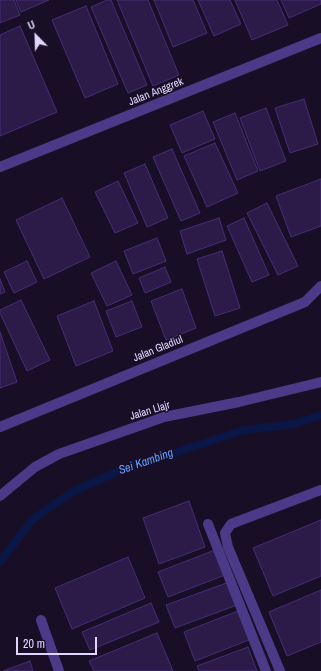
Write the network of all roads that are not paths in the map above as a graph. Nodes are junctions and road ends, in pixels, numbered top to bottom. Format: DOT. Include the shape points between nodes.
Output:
graph roads {
  1 [pos="321,38"];
  2 [pos="0,167"];
  3 [pos="321,286"];
  4 [pos="321,382"];
  5 [pos="0,427"];
  6 [pos="321,490"];
  7 [pos="0,496"];
  8 [pos="208,524"];
  9 [pos="41,620"];
  10 [pos="58,671"];
  11 [pos="266,671"];
  12 [pos="280,671"];
  1 -- 2 [label="street, Jalan Anggrek"];
  3 -- 5 [label="street, Jalan Gladiul" via="305,302"];
  4 -- 7 [label="street, Jalan Llajr" via="164,417 59,454 36,467"];
  6 -- 12 [label="street" via="231,524 225,533 228,547"];
  8 -- 11 [label="street"];
  9 -- 10 [label="street"];
}
